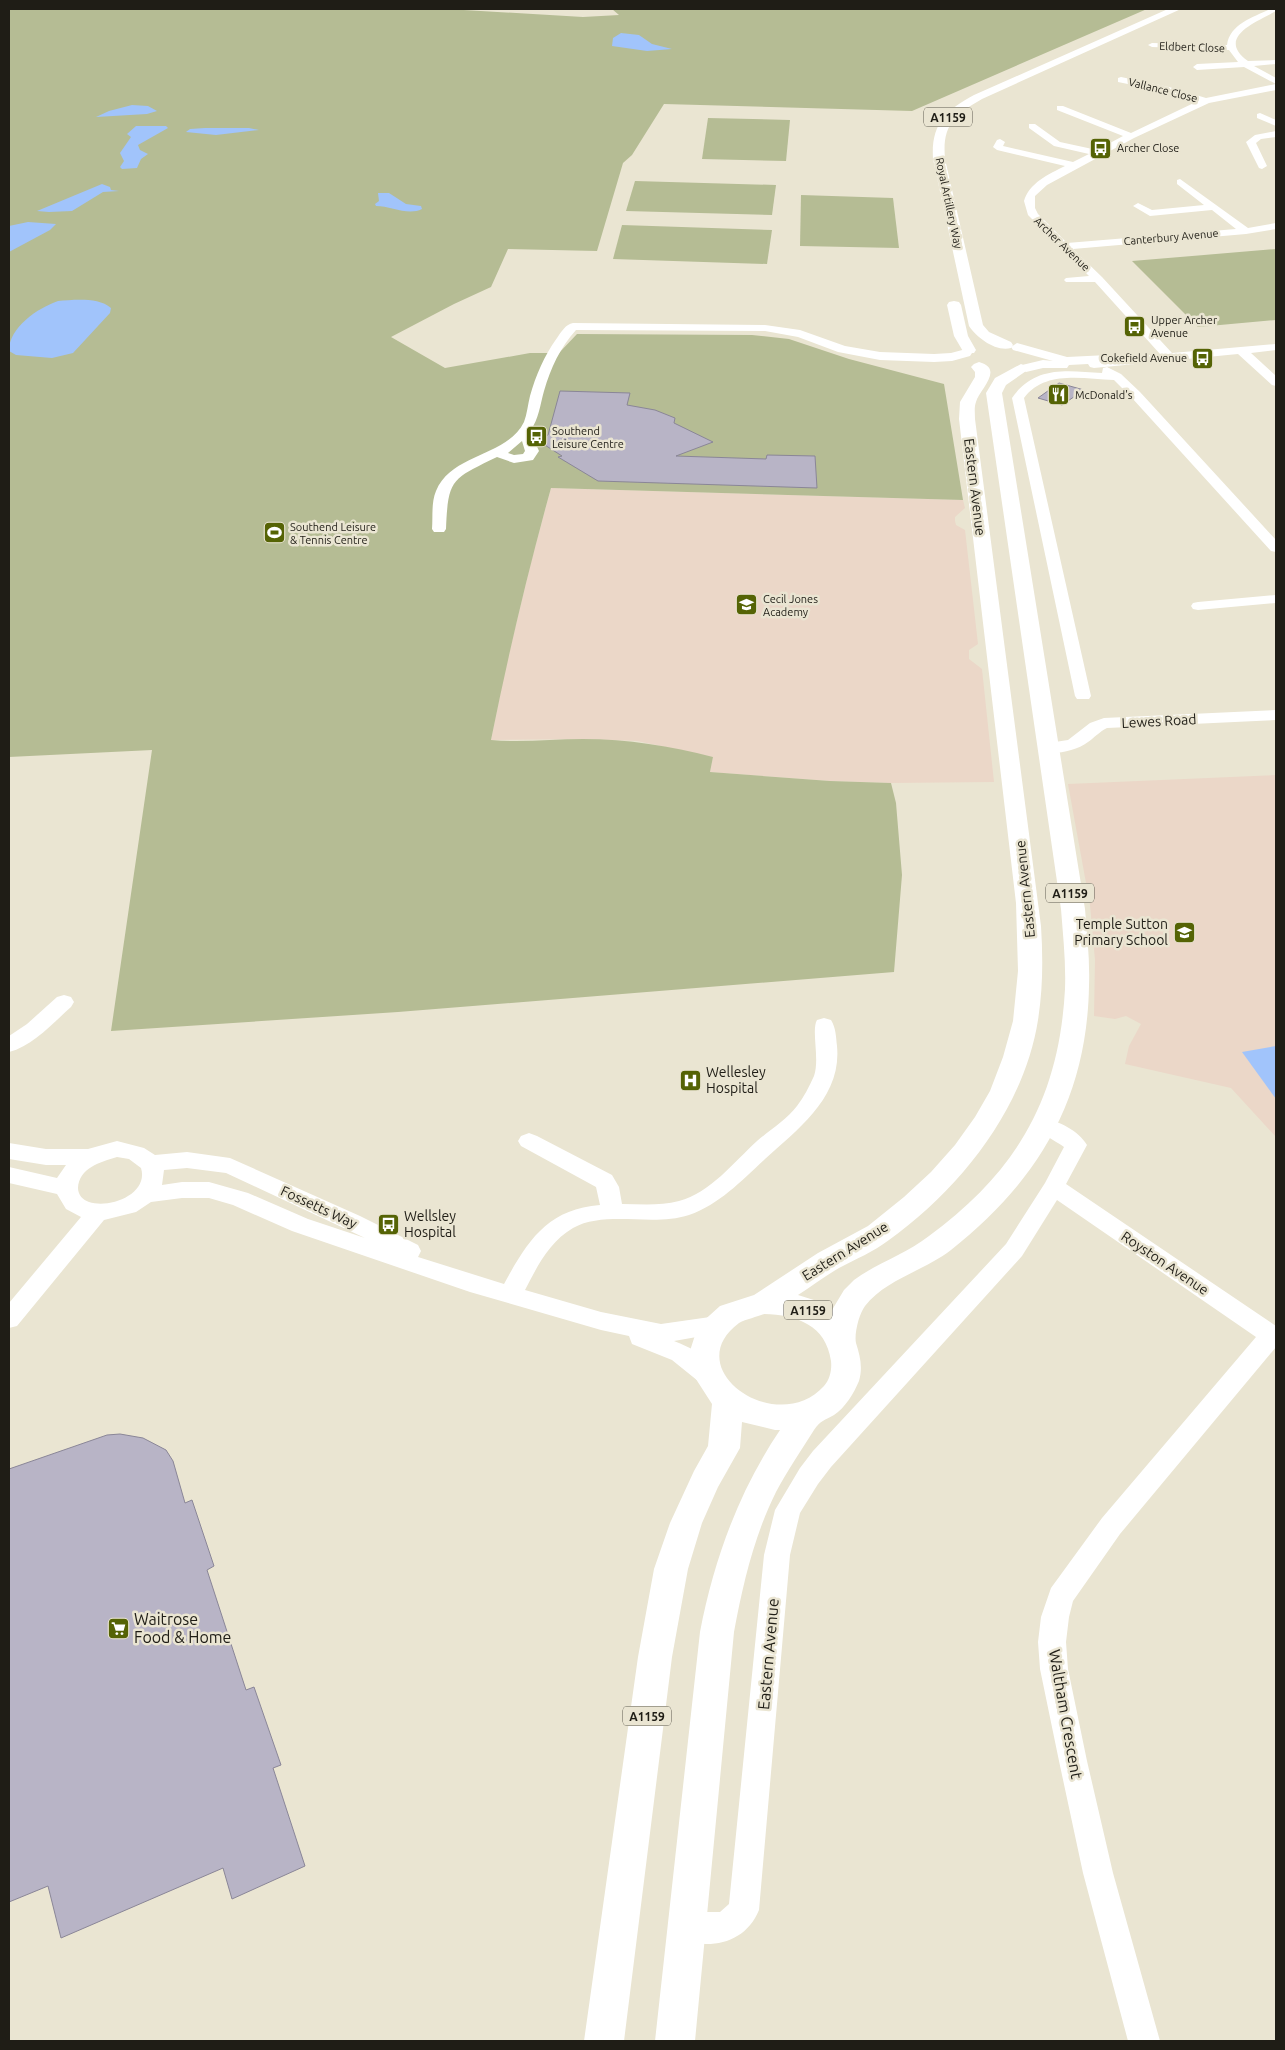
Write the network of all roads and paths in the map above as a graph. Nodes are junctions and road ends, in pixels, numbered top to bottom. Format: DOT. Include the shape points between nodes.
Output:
graph roads {
  1 [pos="1159,9"];
  2 [pos="1176,9"];
  3 [pos="1275,9"];
  4 [pos="1256,19"];
  5 [pos="1270,21"];
  6 [pos="1152,45"];
  7 [pos="1232,48"];
  8 [pos="1276,62"];
  9 [pos="1246,64"];
  10 [pos="1197,66"];
  11 [pos="1121,80"];
  12 [pos="1276,81"];
  13 [pos="1276,87"];
  14 [pos="1206,101"];
  15 [pos="1060,108"];
  16 [pos="940,110"];
  17 [pos="1260,116"];
  18 [pos="1276,123"];
  19 [pos="1032,126"];
  20 [pos="1276,134"];
  21 [pos="1131,136"];
  22 [pos="1000,142"];
  23 [pos="1098,153"];
  24 [pos="1073,165"];
  25 [pos="1262,166"];
  26 [pos="1203,185"];
  27 [pos="1138,206"];
  28 [pos="1215,207"];
  29 [pos="1276,226"];
  30 [pos="1246,231"];
  31 [pos="1066,246"];
  32 [pos="1098,279"];
  33 [pos="1070,280"];
  34 [pos="951,291"];
  35 [pos="1011,346"];
  36 [pos="1276,347"];
  37 [pos="1241,350"];
  38 [pos="1168,356"];
  39 [pos="972,359"];
  40 [pos="1084,363"];
  41 [pos="1111,363"];
  42 [pos="1023,368"];
  43 [pos="1117,377"];
  44 [pos="1276,382"];
  45 [pos="525,432"];
  46 [pos="503,449"];
  47 [pos="439,529"];
  48 [pos="1276,548"];
  49 [pos="1276,599"];
  50 [pos="1198,607"];
  51 [pos="1083,696"];
  52 [pos="1276,715"];
  53 [pos="1048,748"];
  54 [pos="64,1002"];
  55 [pos="824,1025"];
  56 [pos="9,1045"];
  57 [pos="1044,1125"];
  58 [pos="529,1140"];
  59 [pos="9,1151"];
  60 [pos="88,1157"];
  61 [pos="150,1163"];
  62 [pos="9,1176"];
  63 [pos="1054,1187"];
  64 [pos="65,1188"];
  65 [pos="145,1195"];
  66 [pos="612,1212"];
  67 [pos="97,1213"];
  68 [pos="478,1286"];
  69 [pos="510,1296"];
  70 [pos="764,1303"];
  71 [pos="9,1319"];
  72 [pos="601,1321"];
  73 [pos="717,1325"];
  74 [pos="1274,1337"];
  75 [pos="841,1340"];
  76 [pos="707,1374"];
  77 [pos="728,1401"];
  78 [pos="809,1413"];
  79 [pos="687,1927"];
  80 [pos="604,2041"];
  81 [pos="675,2041"];
  82 [pos="1144,2041"];
  1 -- 16 [label="main road, A1159" via="965,94"];
  2 -- 35 [label="main road, Royal Artillery Way / A1159" via="978,97 950,115 940,130 939,159 976,326 984,335"];
  3 -- 4 [label="street"];
  4 -- 5 [label="street"];
  4 -- 7 [label="street" via="1235,32"];
  6 -- 7 [label="street, Eldbert Close"];
  7 -- 9 [label="street"];
  8 -- 9 [label="street"];
  9 -- 10 [label="street"];
  9 -- 12 [label="street"];
  11 -- 14 [label="street, Vallance Close"];
  13 -- 14 [label="street, Archer Avenue"];
  14 -- 21 [label="street, Archer Avenue"];
  15 -- 21 [label="street"];
  17 -- 18 [label="street"];
  19 -- 23 [label="street" via="1057,144"];
  20 -- 25 [label="street" via="1258,137 1251,142"];
  21 -- 23 [label="street, Archer Avenue"];
  22 -- 24 [label="street" via="998,148"];
  23 -- 24 [label="street, Archer Avenue"];
  24 -- 31 [label="street, Archer Avenue" via="1036,188 1029,199 1033,215"];
  26 -- 28 [label="street" via="1183,184"];
  27 -- 28 [label="street" via="1150,213"];
  28 -- 30 [label="street"];
  29 -- 30 [label="street, Canterbury Avenue"];
  30 -- 31 [label="street, Canterbury Avenue"];
  31 -- 32 [label="street, Archer Avenue"];
  32 -- 33 [label="street"];
  32 -- 38 [label="street, Archer Avenue"];
  34 -- 39 [label="main road" via="961,336"];
  35 -- 39 [label="main road" via="986,344"];
  35 -- 40 [label="street"];
  35 -- 42 [label="main road" via="1028,352 1033,358 1032,363"];
  36 -- 37 [label="street"];
  37 -- 38 [label="street"];
  37 -- 44 [label="street"];
  38 -- 40 [label="street"];
  38 -- 41 [label="street"];
  39 -- 42 [label="main road" via="998,371"];
  39 -- 45 [label="street" via="867,354 800,334 765,328 573,326 549,356"];
  39 -- 70 [label="main road, Eastern Avenue / A1159" via="983,372 983,377 968,402 967,419 1031,950 1030,984 1020,1049 986,1124 960,1160 883,1230"];
  40 -- 41 [label="street"];
  40 -- 42 [label="street"];
  40 -- 43 [label="street"];
  41 -- 43 [label="street"];
  42 -- 53 [label="main road, Eastern Avenue / A1159" via="1001,381 994,393"];
  43 -- 48 [label="street"];
  43 -- 51 [label="street" via="1047,376 1024,390 1018,398"];
  45 -- 46 [label="street"];
  45 -- 46 [label="street" via="532,447 528,457 506,458 501,454"];
  46 -- 47 [label="street" via="463,469 449,481 440,500"];
  49 -- 50 [label="street"];
  52 -- 53 [label="street, Lewes Road" via="1104,723 1095,726 1078,742"];
  53 -- 57 [label="main road, Eastern Avenue / A1159" via="1073,909 1077,990 1063,1080"];
  54 -- 56 [label="street" via="34,1029"];
  55 -- 66 [label="street" via="828,1048 825,1072 801,1115 716,1191 697,1203 665,1212"];
  57 -- 63 [label="street, Eastern Avenue" via="1076,1145"];
  57 -- 75 [label="main road, Eastern Avenue / A1159" via="1027,1157 980,1209 936,1246 867,1285 854,1297 846,1312"];
  58 -- 66 [label="street" via="604,1181"];
  59 -- 60 [label="street" via="46,1157"];
  60 -- 61 [label="street" via="102,1152 131,1151"];
  60 -- 64 [label="street" via="76,1166"];
  61 -- 65 [label="street" via="154,1173"];
  61 -- 68 [label="street, Fossetts Way" via="187,1160 230,1166 352,1222"];
  62 -- 64 [label="street"];
  63 -- 74 [label="street, Royston Avenue"];
  63 -- 79 [label="street, Eastern Avenue" via="1014,1250 822,1459 788,1510 777,1555 744,1910 737,1922 728,1927"];
  64 -- 67 [label="street, Fossetts Way" via="74,1205"];
  65 -- 67 [label="street, Fossetts Way" via="115,1212"];
  65 -- 68 [label="street, Fossetts Way" via="209,1190 240,1198 300,1225"];
  66 -- 69 [label="street" via="586,1214 557,1227 534,1251"];
  67 -- 71 [label="street"];
  68 -- 69 [label="street, Fossetts Way"];
  69 -- 72 [label="street, Fossetts Way"];
  70 -- 73 [label="main road, Eastern Avenue / A1159" via="736,1310"];
  70 -- 75 [label="main road, Eastern Avenue / A1159" via="786,1303 814,1313"];
  72 -- 73 [label="street, Fossetts Way" via="661,1333"];
  72 -- 76 [label="street, Fossetts Way" via="680,1353"];
  73 -- 76 [label="main road, Eastern Avenue / A1159" via="704,1351"];
  74 -- 82 [label="street, Waltham Crescent" via="1111,1526 1061,1596 1054,1617 1054,1670 1073,1761 1098,1872"];
  75 -- 78 [label="main road, Eastern Avenue / A1159" via="847,1368 843,1383 835,1395"];
  76 -- 77 [label="main road, Eastern Avenue / A1159"];
  77 -- 78 [label="main road, Eastern Avenue / A1159" via="748,1412 773,1418"];
  77 -- 80 [label="main road, A1159" via="724,1448 686,1523 671,1569 654,1657"];
  78 -- 79 [label="main road, Eastern Avenue / A1159" via="767,1480 730,1568 725,1588 717,1632"];
  79 -- 81 [label="main road, Eastern Avenue / A1159"];
}
